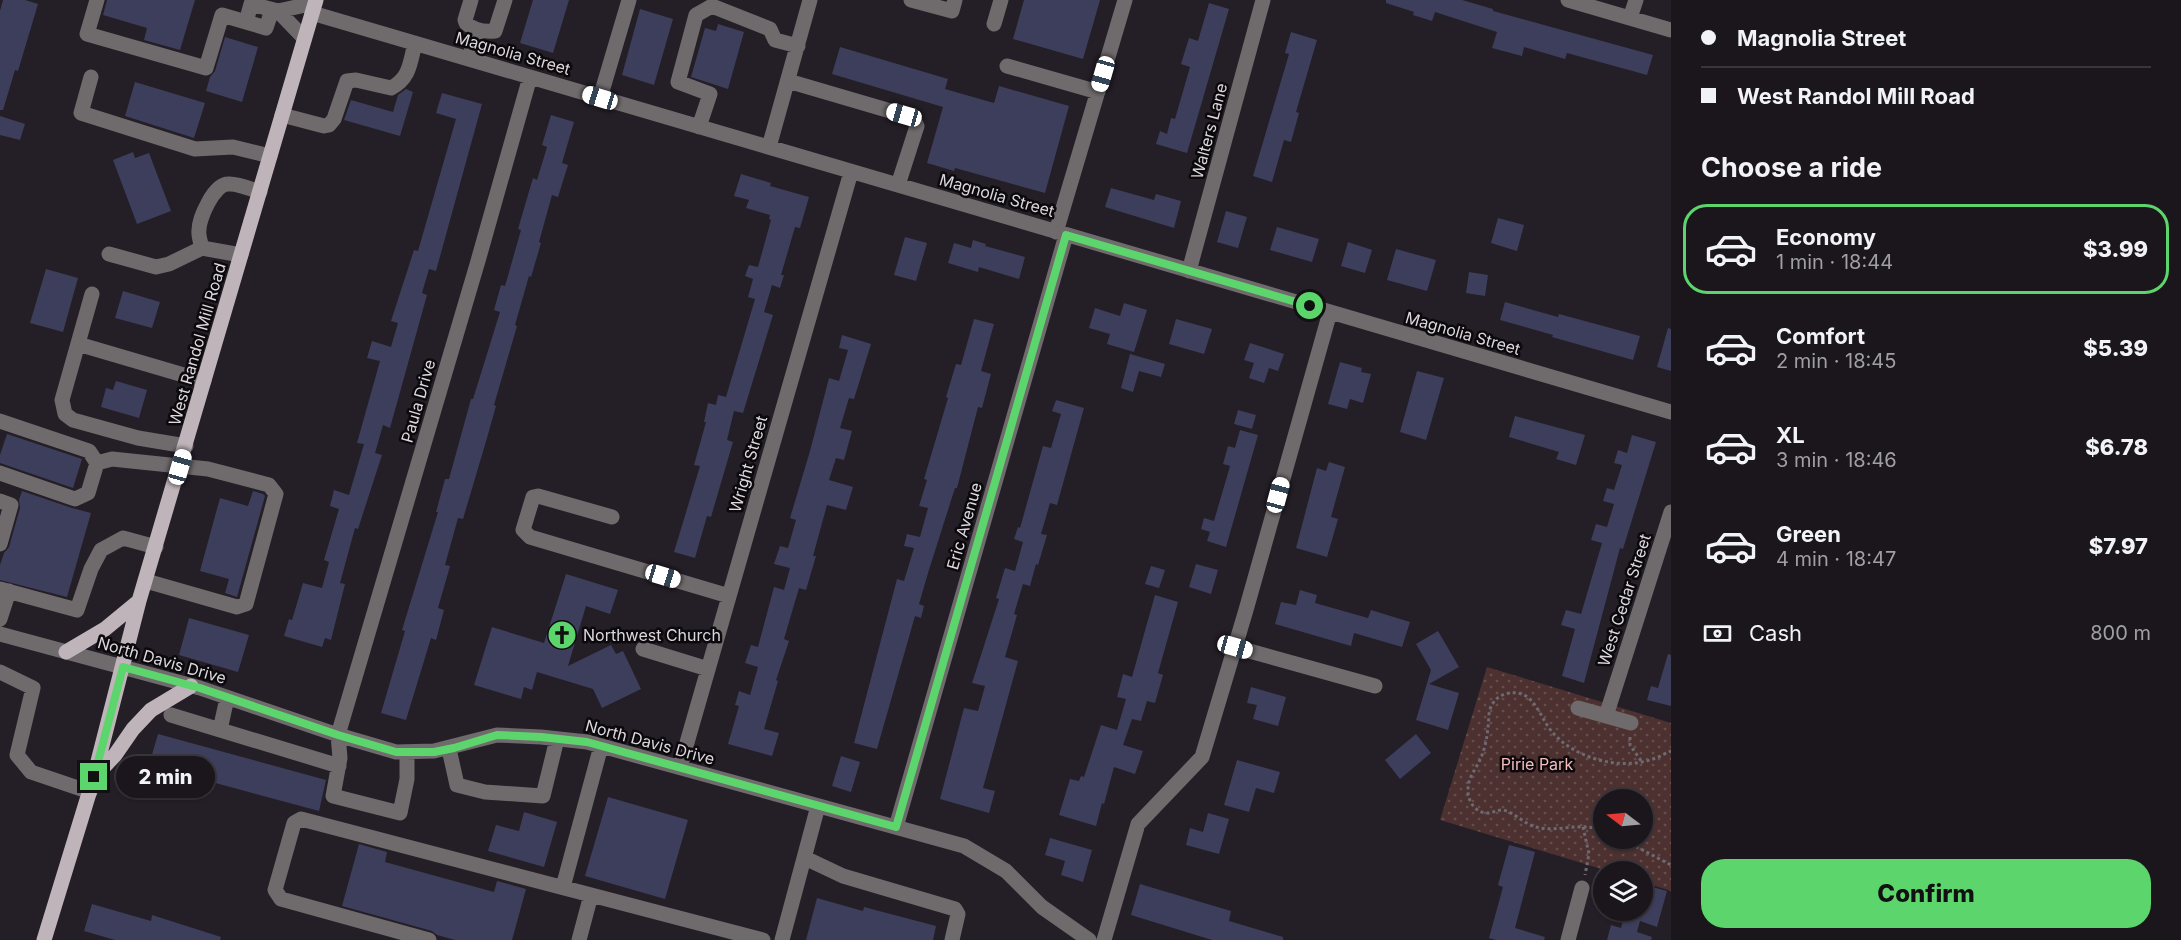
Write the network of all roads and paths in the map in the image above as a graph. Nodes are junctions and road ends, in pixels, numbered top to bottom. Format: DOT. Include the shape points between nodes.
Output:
graph roads {
  1 [pos="97,0"];
  2 [pos="215,0"];
  3 [pos="471,0"];
  4 [pos="505,0"];
  5 [pos="629,0"];
  6 [pos="810,0"];
  7 [pos="911,0"];
  8 [pos="955,0"];
  9 [pos="1001,0"];
  10 [pos="1125,0"];
  11 [pos="1263,0"];
  12 [pos="1568,0"];
  13 [pos="1636,0"];
  14 [pos="314,5"];
  15 [pos="275,11"];
  16 [pos="222,15"];
  17 [pos="1630,18"];
  18 [pos="994,24"];
  19 [pos="1669,29"];
  20 [pos="478,30"];
  21 [pos="304,38"];
  22 [pos="415,43"];
  23 [pos="798,46"];
  24 [pos="469,59"];
  25 [pos="1007,66"];
  26 [pos="91,77"];
  27 [pos="530,77"];
  28 [pos="788,81"];
  29 [pos="1098,92"];
  30 [pos="600,98"];
  31 [pos="282,115"];
  32 [pos="699,127"];
  33 [pos="769,147"];
  34 [pos="270,156"];
  35 [pos="851,171"];
  36 [pos="898,185"];
  37 [pos="260,192"];
  38 [pos="1061,233"];
  39 [pos="202,248"];
  40 [pos="109,254"];
  41 [pos="241,255"];
  42 [pos="1189,271"];
  43 [pos="92,294"];
  44 [pos="1330,312"];
  45 [pos="78,344"];
  46 [pos="204,381"];
  47 [pos="1671,412"];
  48 [pos="0,421"];
  49 [pos="186,446"];
  50 [pos="97,463"];
  51 [pos="180,467"];
  52 [pos="0,473"];
  53 [pos="0,501"];
  54 [pos="1671,512"];
  55 [pos="612,517"];
  56 [pos="0,544"];
  57 [pos="156,547"];
  58 [pos="146,581"];
  59 [pos="4,590"];
  60 [pos="729,596"];
  61 [pos="139,601"];
  62 [pos="0,619"];
  63 [pos="0,634"];
  64 [pos="1235,647"];
  65 [pos="643,649"];
  66 [pos="66,652"];
  67 [pos="123,667"];
  68 [pos="708,669"];
  69 [pos="0,672"];
  70 [pos="191,686"];
  71 [pos="1375,686"];
  72 [pos="228,698"];
  73 [pos="1578,708"];
  74 [pos="171,715"];
  75 [pos="1606,716"];
  76 [pos="1631,723"];
  77 [pos="220,730"];
  78 [pos="338,735"];
  79 [pos="557,739"];
  80 [pos="601,746"];
  81 [pos="449,749"];
  82 [pos="1671,751"];
  83 [pos="407,752"];
  84 [pos="1642,762"];
  85 [pos="339,766"];
  86 [pos="680,767"];
  87 [pos="92,785"];
  88 [pos="818,806"];
  89 [pos="896,827"];
  90 [pos="1583,827"];
  91 [pos="1593,828"];
  92 [pos="1641,849"];
  93 [pos="805,858"];
  94 [pos="1671,865"];
  95 [pos="563,887"];
  96 [pos="1582,888"];
  97 [pos="591,895"];
  98 [pos="728,935"];
  99 [pos="779,938"];
  100 [pos="44,940"];
  101 [pos="429,940"];
  102 [pos="579,940"];
  103 [pos="763,940"];
  104 [pos="952,940"];
  105 [pos="1089,940"];
  106 [pos="1104,940"];
  107 [pos="1568,940"];
  1 -- 16 [label="street" via="87,34 206,68"];
  2 -- 16 [label="street"];
  3 -- 20 [label="street" via="465,20"];
  4 -- 20 [label="street" via="495,31"];
  5 -- 30 [label="street"];
  6 -- 23 [label="street"];
  7 -- 8 [label="street" via="952,11"];
  9 -- 18 [label="street"];
  10 -- 29 [label="street, Eric Avenue"];
  11 -- 42 [label="street, Walters Lane"];
  12 -- 17 [label="street"];
  13 -- 17 [label="street"];
  14 -- 15 [label="street"];
  14 -- 21 [label="main road, West Randol Mill Road"];
  14 -- 22 [label="street, Magnolia Street"];
  15 -- 16 [label="street" via="251,4 246,22"];
  15 -- 21 [label="street"];
  17 -- 19 [label="street"];
  20 -- 24 [label="street"];
  21 -- 31 [label="main road, West Randol Mill Road"];
  22 -- 24 [label="street, Magnolia Street"];
  22 -- 31 [label="street" via="407,75 397,85 391,88 346,81 329,125"];
  23 -- 28 [label="street"];
  23 -- 32 [label="street" via="775,40 770,29 712,6 696,15 678,82 710,94"];
  24 -- 27 [label="street, Magnolia Street"];
  25 -- 29 [label="street"];
  26 -- 34 [label="street" via="81,113 195,149 233,147"];
  27 -- 30 [label="street, Magnolia Street"];
  27 -- 78 [label="street, Paula Drive"];
  28 -- 33 [label="street"];
  28 -- 36 [label="street" via="914,120 916,126"];
  29 -- 38 [label="street, Eric Avenue"];
  30 -- 32 [label="street, Magnolia Street"];
  31 -- 34 [label="main road, West Randol Mill Road"];
  32 -- 33 [label="street, Magnolia Street"];
  33 -- 35 [label="street, Magnolia Street"];
  34 -- 37 [label="main road, West Randol Mill Road"];
  35 -- 36 [label="street, Magnolia Street"];
  35 -- 60 [label="street, Wright Street"];
  36 -- 38 [label="street, Magnolia Street"];
  37 -- 39 [label="street" via="229,183 222,185 201,217 198,231"];
  37 -- 41 [label="main road, West Randol Mill Road"];
  38 -- 42 [label="street, Magnolia Street"];
  38 -- 89 [label="street, Eric Avenue"];
  39 -- 40 [label="street" via="156,267"];
  39 -- 41 [label="street"];
  41 -- 46 [label="main road, West Randol Mill Road"];
  42 -- 44 [label="street, Magnolia Street"];
  43 -- 45 [label="street"];
  44 -- 47 [label="street, Magnolia Street"];
  44 -- 64 [label="street"];
  45 -- 46 [label="street"];
  45 -- 49 [label="street" via="62,400 65,414 73,420 138,438"];
  46 -- 49 [label="main road, West Randol Mill Road"];
  48 -- 50 [label="street" via="89,451"];
  49 -- 51 [label="main road, West Randol Mill Road"];
  50 -- 51 [label="street" via="112,459"];
  50 -- 52 [label="street" via="88,493 75,499"];
  51 -- 57 [label="main road, West Randol Mill Road"];
  51 -- 58 [label="street" via="208,469 269,485 276,494 249,599 237,607"];
  53 -- 56 [label="street" via="11,505"];
  54 -- 75 [label="street, West Cedar Street"];
  55 -- 60 [label="street" via="538,496 533,497 524,530 530,537"];
  57 -- 58 [label="main road, West Randol Mill Road"];
  57 -- 59 [label="street" via="123,538 101,550 77,610"];
  58 -- 61 [label="main road, West Randol Mill Road"];
  59 -- 62 [label="street"];
  60 -- 68 [label="street, Wright Street"];
  61 -- 66 [label="main road" via="105,629"];
  61 -- 67 [label="main road, West Randol Mill Road"];
  63 -- 66 [label="street, North Davis Drive"];
  64 -- 71 [label="street"];
  64 -- 106 [label="street" via="1202,757 1138,824"];
  65 -- 68 [label="street"];
  66 -- 67 [label="street, North Davis Drive"];
  67 -- 70 [label="street, North Davis Drive"];
  67 -- 87 [label="main road, West Randol Mill Road"];
  68 -- 86 [label="street, Wright Street"];
  69 -- 87 [label="street" via="33,688 17,755 31,772"];
  70 -- 72 [label="street, North Davis Drive"];
  70 -- 87 [label="main road" via="149,712"];
  72 -- 77 [label="street"];
  72 -- 78 [label="street, North Davis Drive"];
  73 -- 75 [label="street"];
  74 -- 77 [label="street"];
  75 -- 76 [label="street"];
  76 -- 84 [label="path" via="1630,745"];
  77 -- 85 [label="street"];
  78 -- 83 [label="street, North Davis Drive"];
  78 -- 85 [label="street, Paula Drive"];
  79 -- 80 [label="street, North Davis Drive"];
  79 -- 81 [label="street, North Davis Drive" via="497,735"];
  79 -- 81 [label="street" via="543,796 485,792 457,785"];
  80 -- 86 [label="street, North Davis Drive"];
  80 -- 95 [label="street"];
  81 -- 83 [label="street, North Davis Drive"];
  82 -- 84 [label="path"];
  83 -- 85 [label="street, Paula Drive" via="407,779 400,813 333,796"];
  84 -- 90 [label="path" via="1591,758 1570,748 1552,733 1529,698 1522,694 1508,693 1494,700 1488,738 1467,787 1473,806 1483,812 1504,810 1537,827"];
  86 -- 88 [label="street, North Davis Drive"];
  87 -- 100 [label="main road, West Randol Mill Road"];
  88 -- 89 [label="street, North Davis Drive"];
  88 -- 93 [label="street"];
  89 -- 105 [label="street, North Davis Drive" via="964,846 1006,871 1042,907"];
  90 -- 91 [label="path"];
  90 -- 96 [label="path" via="1589,854"];
  92 -- 94 [label="path"];
  93 -- 99 [label="street"];
  93 -- 104 [label="street" via="843,876 955,909 958,914"];
  95 -- 97 [label="street"];
  95 -- 101 [label="street" via="301,819 294,823 275,890 281,899"];
  96 -- 107 [label="street"];
  97 -- 98 [label="street"];
  97 -- 102 [label="street"];
  98 -- 103 [label="street"];
}
